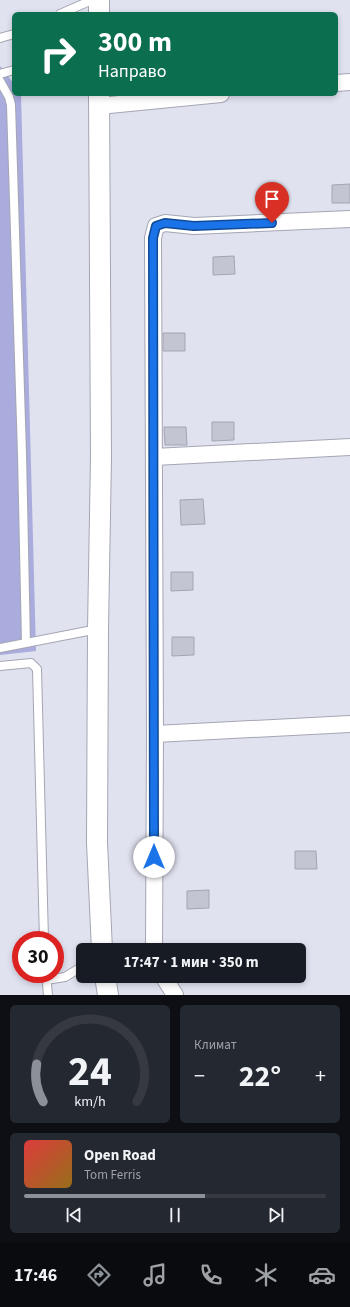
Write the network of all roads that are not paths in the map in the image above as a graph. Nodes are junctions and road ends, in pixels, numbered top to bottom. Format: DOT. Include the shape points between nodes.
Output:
graph roads {
  1 [pos="92,0"];
  2 [pos="99,0"];
  3 [pos="65,12"];
  4 [pos="99,12"];
  5 [pos="12,35"];
  6 [pos="0,38"];
  7 [pos="12,71"];
  8 [pos="0,74"];
  9 [pos="0,81"];
  10 [pos="350,82"];
  11 [pos="338,83"];
  12 [pos="180,96"];
  13 [pos="99,100"];
  14 [pos="350,219"];
  15 [pos="350,447"];
  16 [pos="154,456"];
  17 [pos="98,630"];
  18 [pos="26,643"];
  19 [pos="0,648"];
  20 [pos="0,666"];
  21 [pos="350,724"];
  22 [pos="155,734"];
  23 [pos="44,931"];
  24 [pos="102,943"];
  25 [pos="154,943"];
  26 [pos="76,970"];
  27 [pos="64,977"];
  28 [pos="47,983"];
  29 [pos="106,983"];
  30 [pos="167,983"];
  31 [pos="48,995"];
  32 [pos="108,995"];
  33 [pos="175,995"];
  1 -- 3 [label="lane"];
  2 -- 4 [label="street"];
  5 -- 6 [label="lane"];
  7 -- 8 [label="lane"];
  9 -- 18 [label="lane" via="11,105"];
  10 -- 11 [label="street"];
  12 -- 13 [label="street"];
  13 -- 17 [label="street" via="101,457"];
  14 -- 16 [label="street" via="194,226 165,223 156,226 153,238"];
  15 -- 16 [label="street"];
  16 -- 22 [label="street"];
  17 -- 18 [label="lane"];
  17 -- 24 [label="street" via="97,843"];
  18 -- 19 [label="lane"];
  20 -- 23 [label="lane" via="31,663 37,669"];
  21 -- 22 [label="street"];
  22 -- 25 [label="street"];
  26 -- 27 [label="lane"];
  28 -- 31 [label="lane"];
  29 -- 32 [label="street"];
  30 -- 33 [label="street"];
}
